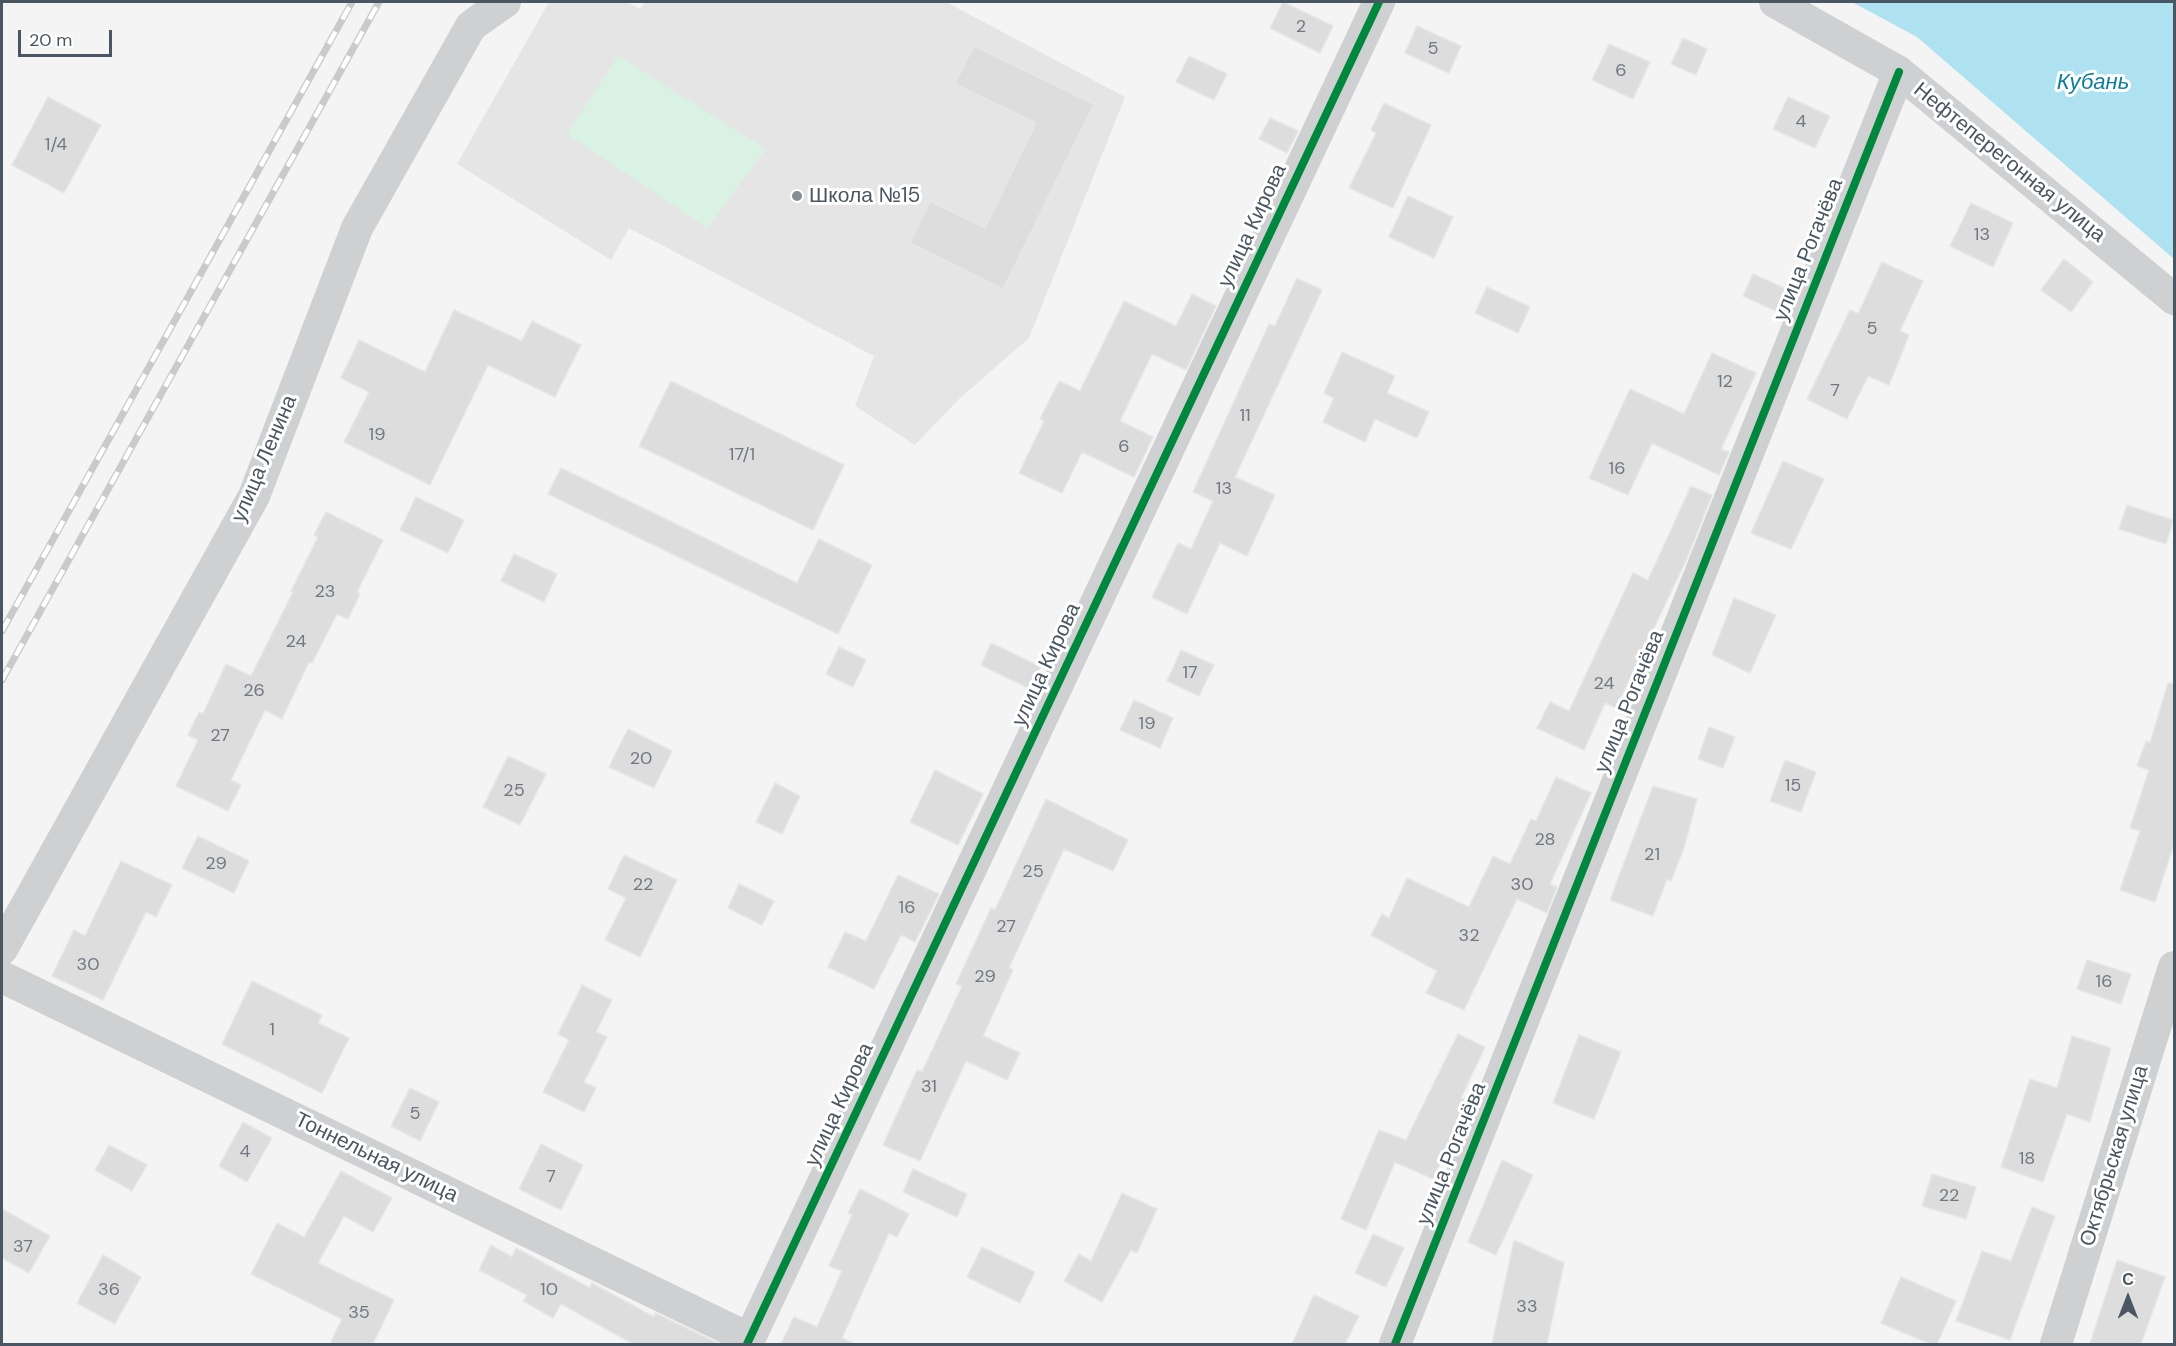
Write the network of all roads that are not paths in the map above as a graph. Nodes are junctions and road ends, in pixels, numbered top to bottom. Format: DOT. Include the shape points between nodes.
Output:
graph roads {
  1 [pos="504,2"];
  2 [pos="1379,2"];
  3 [pos="1775,2"];
  4 [pos="1899,72"];
  5 [pos="2175,299"];
  6 [pos="2,949"];
  7 [pos="2175,967"];
  8 [pos="2,977"];
  9 [pos="748,1342"];
  10 [pos="1395,1344"];
  11 [pos="2056,1344"];
  1 -- 6 [label="street, улица Ленина" via="471,26 357,228 254,496"];
  2 -- 9 [label="street, улица Кирова"];
  3 -- 4 [label="street, Нефтеперегонная улица"];
  4 -- 5 [label="street, Нефтеперегонная улица"];
  4 -- 10 [label="street, улица Рогачёва"];
  7 -- 11 [label="street, Октябрьская улица"];
  8 -- 9 [label="street, Тоннельная улица"];
}
